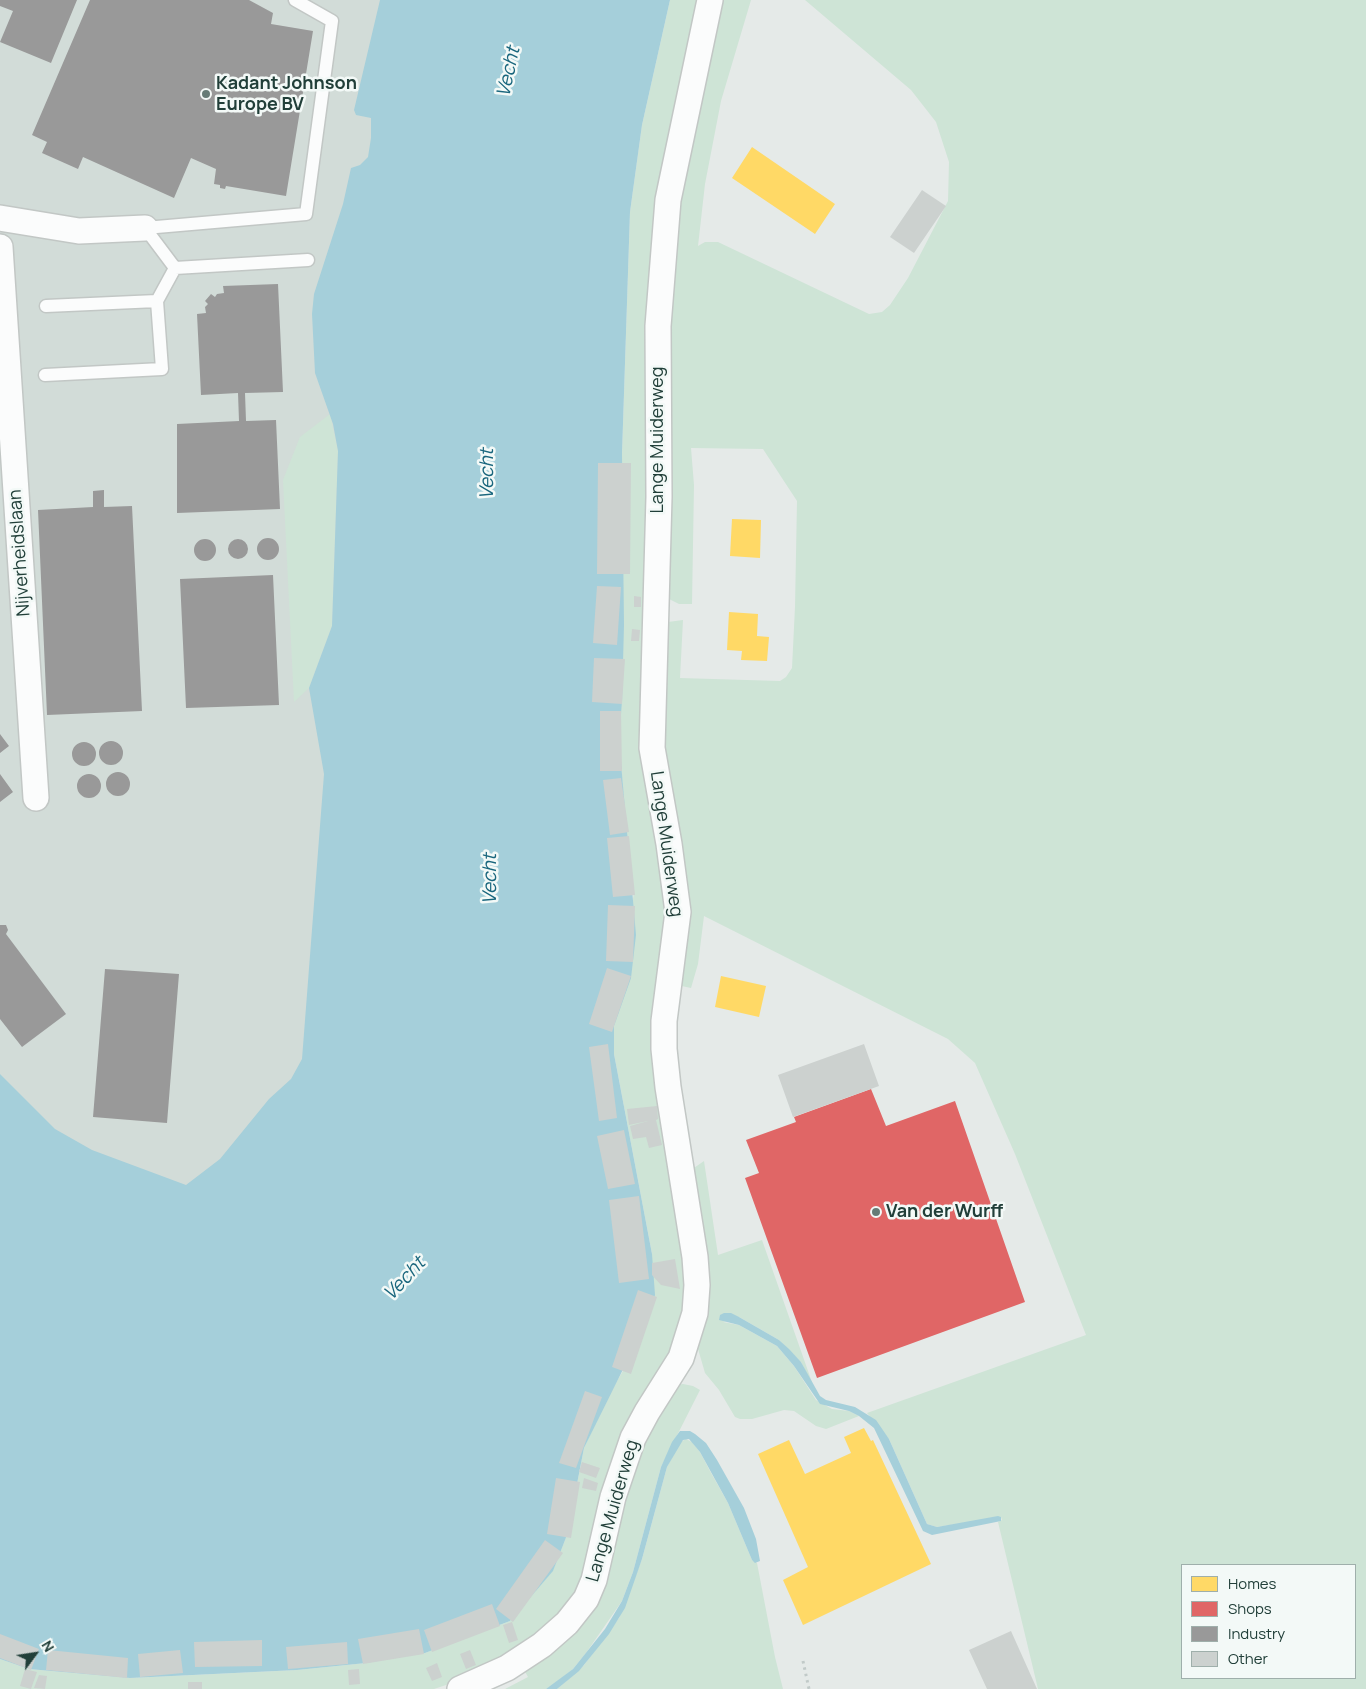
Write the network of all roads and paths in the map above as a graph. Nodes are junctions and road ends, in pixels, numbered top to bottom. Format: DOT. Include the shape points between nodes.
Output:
graph roads {
  1 [pos="295,0"];
  2 [pos="710,0"];
  3 [pos="0,218"];
  4 [pos="145,228"];
  5 [pos="0,247"];
  6 [pos="308,260"];
  7 [pos="175,268"];
  8 [pos="157,301"];
  9 [pos="46,306"];
  10 [pos="45,375"];
  11 [pos="36,798"];
  12 [pos="803,1661"];
  13 [pos="460,1689"];
  14 [pos="809,1689"];
  1 -- 4 [label="lane" via="332,21 306,214"];
  2 -- 13 [label="street, Lange Muiderweg" via="668,200 658,326 659,496 652,748 678,912 664,1020 664,1049 694,1257 695,1313 682,1358 647,1412 623,1464 594,1580 586,1599 567,1623 542,1645 507,1668"];
  3 -- 4 [label="street" via="79,231"];
  4 -- 7 [label="lane"];
  5 -- 11 [label="street, Nijverheidslaan"];
  6 -- 7 [label="lane"];
  7 -- 8 [label="lane"];
  8 -- 9 [label="lane"];
  8 -- 10 [label="lane" via="162,369"];
  12 -- 14 [label="path"];
}
